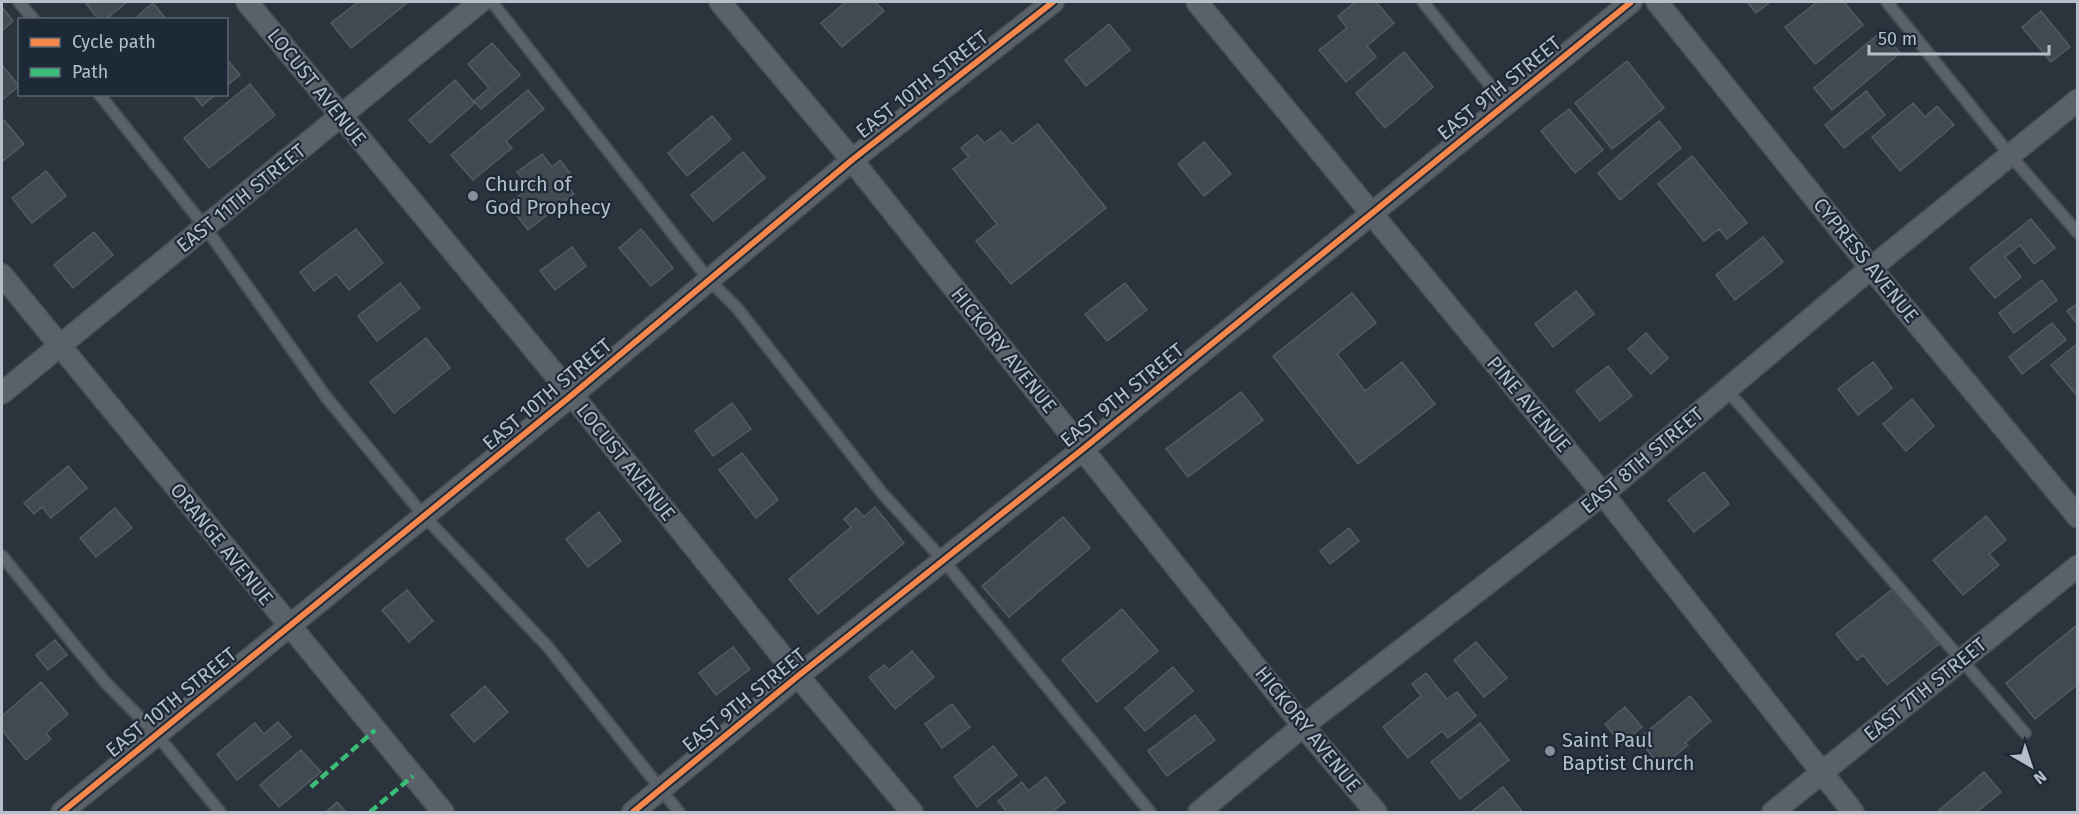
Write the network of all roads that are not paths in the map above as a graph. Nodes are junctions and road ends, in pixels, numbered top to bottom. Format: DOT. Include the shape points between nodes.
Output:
graph roads {
  1 [pos="19,2"];
  2 [pos="247,2"];
  3 [pos="480,2"];
  4 [pos="492,2"];
  5 [pos="720,2"];
  6 [pos="1053,2"];
  7 [pos="1197,2"];
  8 [pos="1423,2"];
  9 [pos="1631,2"];
  10 [pos="1657,2"];
  11 [pos="1887,2"];
  12 [pos="32,18"];
  13 [pos="101,96"];
  14 [pos="2078,100"];
  15 [pos="1505,104"];
  16 [pos="341,116"];
  17 [pos="2010,155"];
  18 [pos="852,160"];
  19 [pos="1371,213"];
  20 [pos="205,227"];
  21 [pos="2078,232"];
  22 [pos="1871,268"];
  23 [pos="2,275"];
  24 [pos="709,280"];
  25 [pos="59,347"];
  26 [pos="1727,390"];
  27 [pos="2,393"];
  28 [pos="572,395"];
  29 [pos="1083,448"];
  30 [pos="1604,494"];
  31 [pos="424,516"];
  32 [pos="2078,517"];
  33 [pos="2,556"];
  34 [pos="942,560"];
  35 [pos="2078,566"];
  36 [pos="289,626"];
  37 [pos="1962,660"];
  38 [pos="798,676"];
  39 [pos="1303,726"];
  40 [pos="2025,733"];
  41 [pos="157,735"];
  42 [pos="1821,773"];
  43 [pos="661,789"];
  44 [pos="62,813"];
  45 [pos="220,813"];
  46 [pos="443,813"];
  47 [pos="633,813"];
  48 [pos="679,813"];
  49 [pos="912,813"];
  50 [pos="1150,813"];
  51 [pos="1199,813"];
  52 [pos="1376,813"];
  53 [pos="1773,813"];
  54 [pos="1853,813"];
  1 -- 12 [label="lane"];
  2 -- 16 [label="street, LOCUST AVENUE"];
  3 -- 16 [label="street, EAST 11TH STREET"];
  4 -- 24 [label="lane"];
  5 -- 18 [label="street, HICKORY AVENUE"];
  6 -- 18 [label="street, EAST 10TH STREET"];
  7 -- 19 [label="street, PINE AVENUE"];
  8 -- 15 [label="lane"];
  9 -- 15 [label="street, EAST 9TH STREET"];
  10 -- 22 [label="street, CYPRESS AVENUE"];
  11 -- 17 [label="lane"];
  13 -- 20 [label="lane"];
  14 -- 17 [label="street, EAST 8TH STREET"];
  15 -- 19 [label="street, EAST 9TH STREET"];
  16 -- 20 [label="street, EAST 11TH STREET"];
  16 -- 28 [label="street, LOCUST AVENUE"];
  17 -- 21 [label="lane"];
  17 -- 22 [label="street, EAST 8TH STREET"];
  18 -- 24 [label="street, EAST 10TH STREET"];
  18 -- 29 [label="street, HICKORY AVENUE"];
  19 -- 29 [label="street, EAST 9TH STREET"];
  19 -- 30 [label="street, PINE AVENUE"];
  20 -- 25 [label="street, EAST 11TH STREET"];
  20 -- 31 [label="lane" via="326,397"];
  22 -- 26 [label="street, EAST 8TH STREET"];
  22 -- 32 [label="street, CYPRESS AVENUE"];
  23 -- 25 [label="street, ORANGE AVENUE"];
  24 -- 28 [label="street, EAST 10TH STREET"];
  24 -- 34 [label="lane" via="737,308 882,493"];
  25 -- 27 [label="street, EAST 11TH STREET"];
  25 -- 36 [label="street, ORANGE AVENUE"];
  26 -- 30 [label="street, EAST 8TH STREET"];
  26 -- 37 [label="lane"];
  28 -- 31 [label="street, EAST 10TH STREET"];
  28 -- 38 [label="street, LOCUST AVENUE"];
  29 -- 34 [label="street, EAST 9TH STREET"];
  29 -- 39 [label="street, HICKORY AVENUE"];
  30 -- 39 [label="street, EAST 8TH STREET"];
  30 -- 42 [label="street, PINE AVENUE"];
  31 -- 36 [label="street, EAST 10TH STREET"];
  31 -- 43 [label="lane" via="548,647"];
  33 -- 41 [label="lane" via="99,675"];
  34 -- 38 [label="street, EAST 9TH STREET"];
  34 -- 50 [label="lane"];
  35 -- 37 [label="street, EAST 7TH STREET"];
  36 -- 41 [label="street, EAST 10TH STREET"];
  36 -- 46 [label="street, ORANGE AVENUE"];
  37 -- 40 [label="lane"];
  37 -- 42 [label="street, EAST 7TH STREET"];
  38 -- 43 [label="street, EAST 9TH STREET"];
  38 -- 49 [label="street, LOCUST AVENUE"];
  39 -- 51 [label="street, EAST 8TH STREET"];
  39 -- 52 [label="street, HICKORY AVENUE"];
  41 -- 44 [label="street, EAST 10TH STREET"];
  41 -- 45 [label="lane"];
  42 -- 53 [label="street, EAST 7TH STREET"];
  42 -- 54 [label="street, PINE AVENUE"];
  43 -- 47 [label="street, EAST 9TH STREET"];
  43 -- 48 [label="lane"];
}
